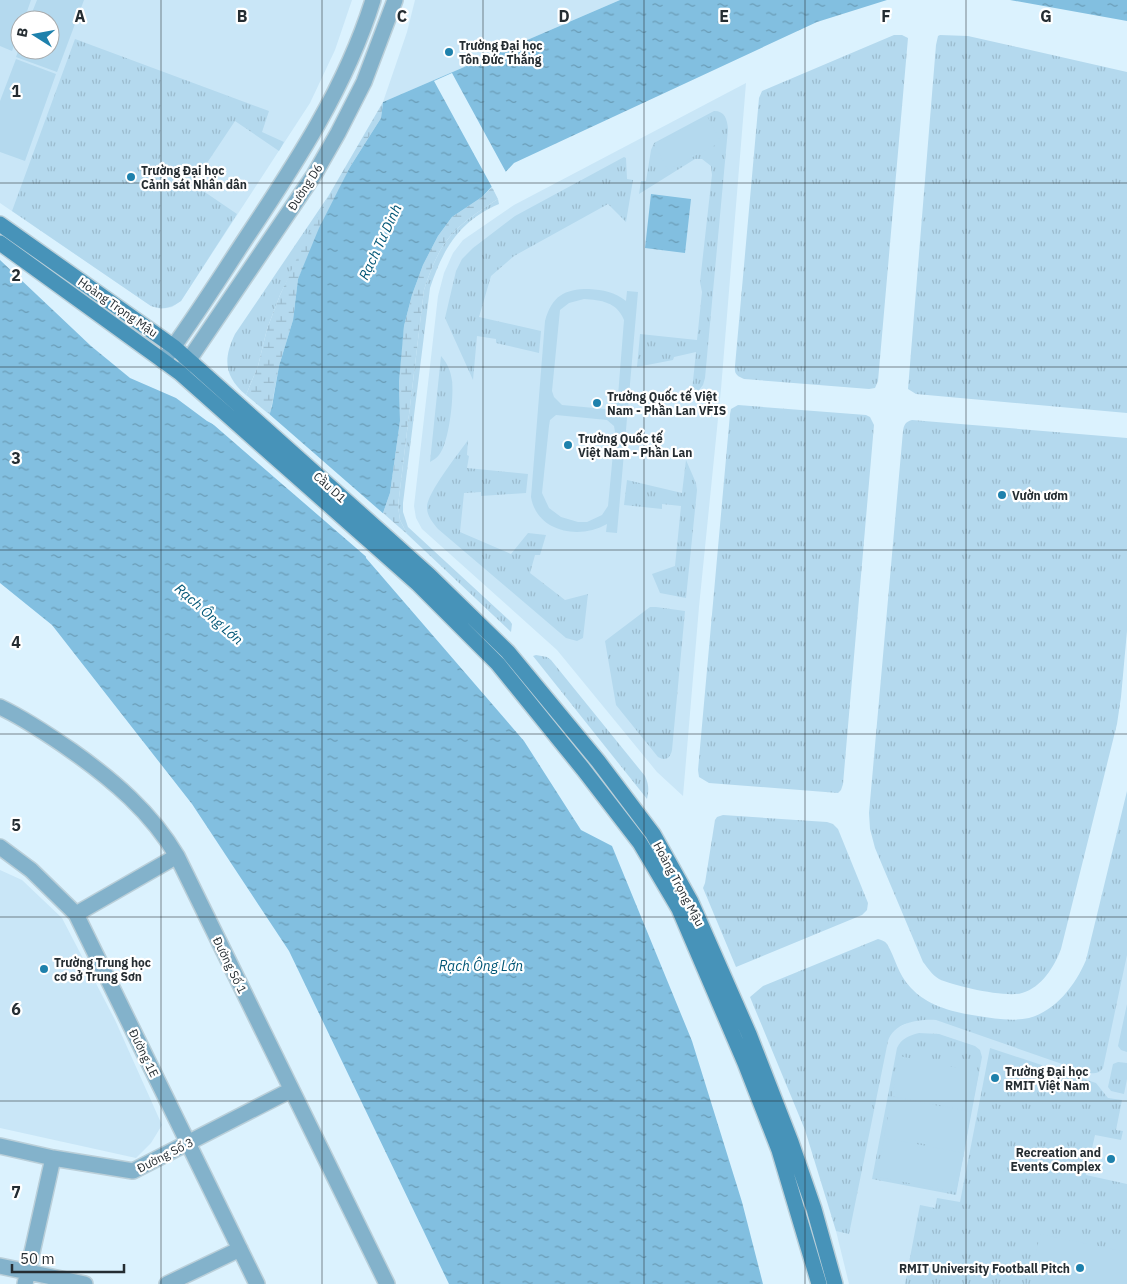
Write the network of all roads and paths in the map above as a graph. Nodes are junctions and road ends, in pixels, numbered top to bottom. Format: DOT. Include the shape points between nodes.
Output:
graph roads {
  1 [pos="395,0"];
  2 [pos="371,5"];
  3 [pos="390,16"];
  4 [pos="0,224"];
  5 [pos="0,243"];
  6 [pos="174,347"];
  7 [pos="189,360"];
  8 [pos="164,361"];
  9 [pos="180,373"];
  10 [pos="227,405"];
  11 [pos="423,579"];
  12 [pos="504,659"];
  13 [pos="0,707"];
  14 [pos="653,834"];
  15 [pos="640,843"];
  16 [pos="0,847"];
  17 [pos="177,856"];
  18 [pos="76,914"];
  19 [pos="291,1090"];
  20 [pos="188,1143"];
  21 [pos="0,1146"];
  22 [pos="53,1158"];
  23 [pos="240,1249"];
  24 [pos="0,1266"];
  25 [pos="27,1278"];
  26 [pos="85,1284"];
  27 [pos="167,1284"];
  28 [pos="256,1284"];
  29 [pos="387,1284"];
  30 [pos="818,1284"];
  31 [pos="835,1284"];
  1 -- 3 [label="street, Đường D6"];
  2 -- 3 [label="street"];
  2 -- 6 [label="street, Đường D6" via="349,64 312,136"];
  3 -- 7 [label="street, Đường D6" via="364,82 324,158"];
  4 -- 6 [label="main road, Hoàng Trọng Mậu"];
  5 -- 8 [label="main road, Hoàng Trọng Mậu"];
  6 -- 7 [label="main road, Hoàng Trọng Mậu"];
  6 -- 8 [label="street, Đường D6"];
  7 -- 9 [label="street, Đường D6"];
  7 -- 10 [label="main road, Hoàng Trọng Mậu"];
  8 -- 9 [label="main road, Hoàng Trọng Mậu"];
  9 -- 10 [label="main road, Hoàng Trọng Mậu"];
  10 -- 11 [label="main road, Cầu D1"];
  11 -- 12 [label="main road, Hoàng Trọng Mậu"];
  12 -- 14 [label="main road, Hoàng Trọng Mậu" via="598,760"];
  12 -- 15 [label="main road, Hoàng Trọng Mậu"];
  13 -- 17 [label="street, Đường Số 1" via="51,736 102,772 138,804"];
  14 -- 15 [label="main road"];
  14 -- 31 [label="main road, Hoàng Trọng Mậu" via="692,902 749,1034 814,1208"];
  15 -- 30 [label="main road, Hoàng Trọng Mậu" via="679,909 745,1062 779,1150"];
  16 -- 18 [label="street, Đường 1E" via="32,870"];
  17 -- 18 [label="street"];
  17 -- 19 [label="street, Đường Số 1"];
  18 -- 20 [label="street, Đường 1E"];
  19 -- 20 [label="street, Đường Số 3"];
  19 -- 29 [label="street, Đường Số 1"];
  20 -- 22 [label="street, Đường Số 3" via="132,1171"];
  20 -- 23 [label="street, Đường 1E"];
  21 -- 22 [label="street, Đường Số 3"];
  22 -- 25 [label="street"];
  23 -- 27 [label="street"];
  23 -- 28 [label="street, Đường 1E"];
  24 -- 25 [label="street"];
  25 -- 26 [label="street"];
}
